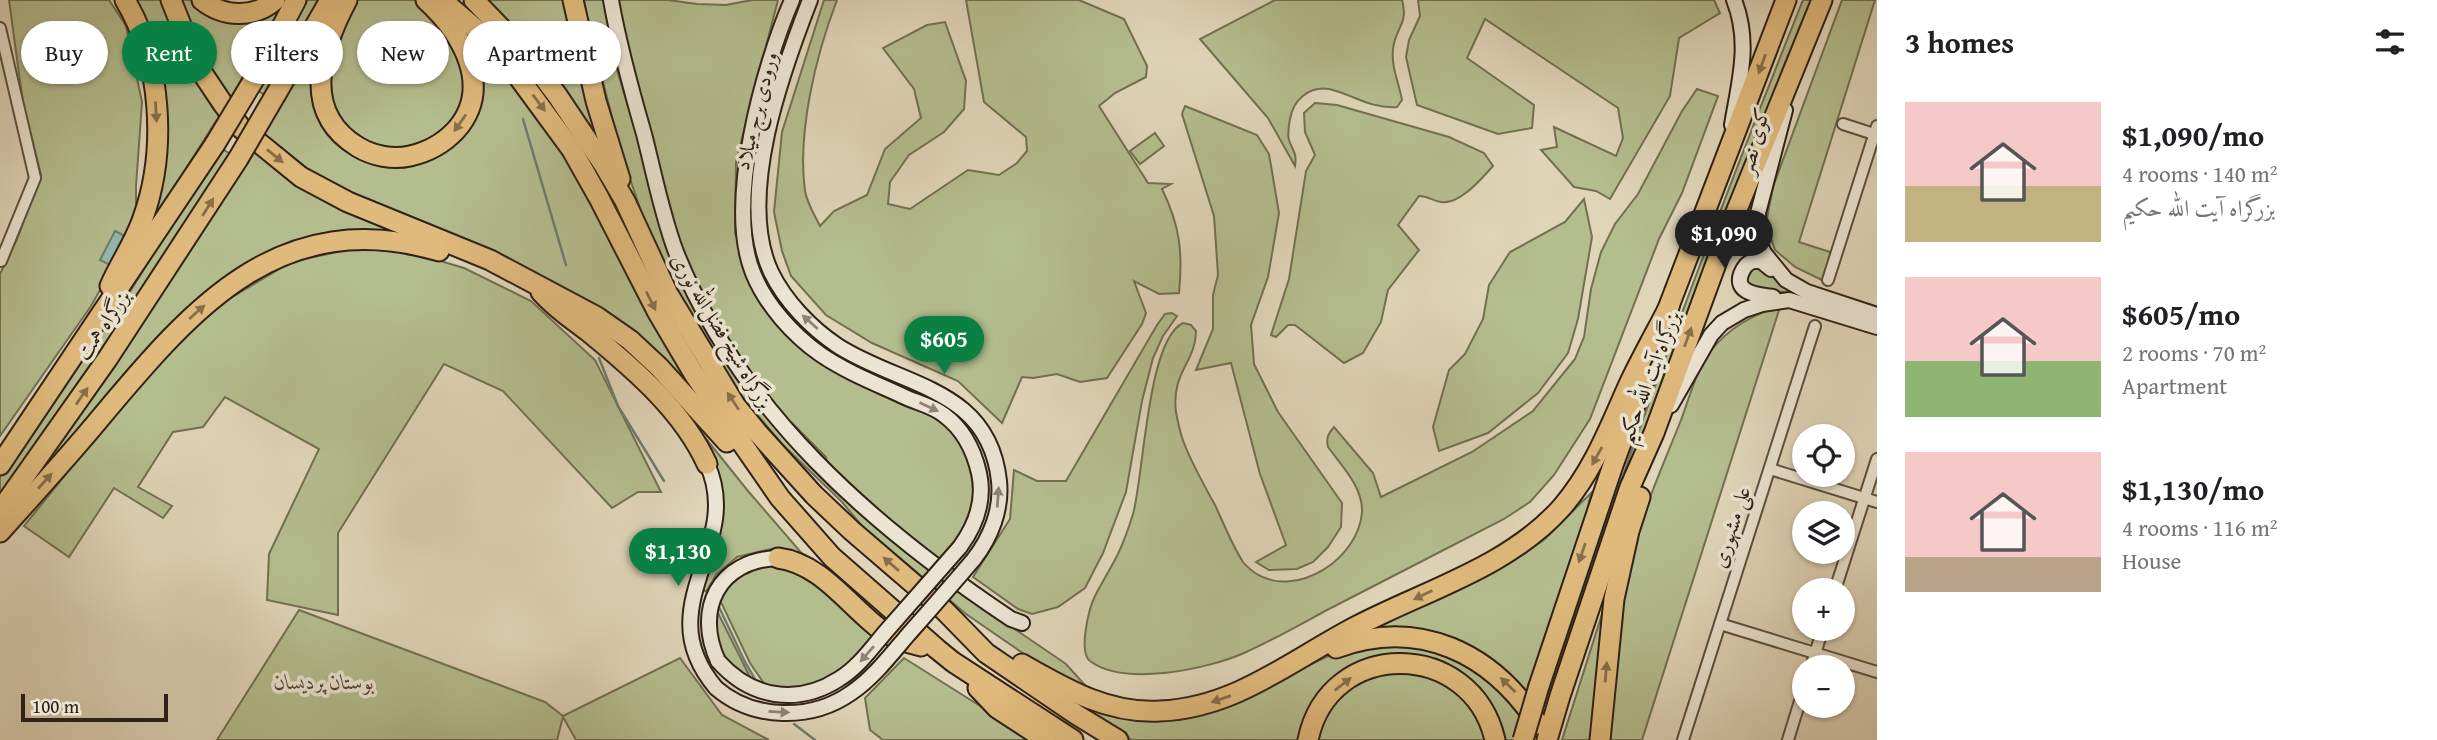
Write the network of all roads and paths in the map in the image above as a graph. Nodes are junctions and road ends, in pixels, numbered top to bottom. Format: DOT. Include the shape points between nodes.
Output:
graph roads {
  1 [pos="125,0"];
  2 [pos="170,0"];
  3 [pos="201,0"];
  4 [pos="275,0"];
  5 [pos="296,0"];
  6 [pos="330,0"];
  7 [pos="347,0"];
  8 [pos="426,0"];
  9 [pos="443,0"];
  10 [pos="474,0"];
  11 [pos="573,0"];
  12 [pos="611,0"];
  13 [pos="792,0"];
  14 [pos="810,0"];
  15 [pos="1734,0"];
  16 [pos="1786,0"];
  17 [pos="1822,0"];
  18 [pos="0,27"];
  19 [pos="1793,75"];
  20 [pos="1843,124"];
  21 [pos="1876,132"];
  22 [pos="1724,166"];
  23 [pos="625,201"];
  24 [pos="490,260"];
  25 [pos="1,261"];
  26 [pos="1786,279"];
  27 [pos="531,280"];
  28 [pos="1828,280"];
  29 [pos="1788,300"];
  30 [pos="1669,307"];
  31 [pos="1877,314"];
  32 [pos="1815,326"];
  33 [pos="1877,327"];
  34 [pos="89,335"];
  35 [pos="848,351"];
  36 [pos="839,366"];
  37 [pos="1651,440"];
  38 [pos="1877,459"];
  39 [pos="707,464"];
  40 [pos="0,465"];
  41 [pos="1770,468"];
  42 [pos="780,498"];
  43 [pos="1865,498"];
  44 [pos="1877,502"];
  45 [pos="0,511"];
  46 [pos="0,532"];
  47 [pos="778,558"];
  48 [pos="1839,578"];
  49 [pos="944,610"];
  50 [pos="1022,623"];
  51 [pos="1720,624"];
  52 [pos="1819,641"];
  53 [pos="937,649"];
  54 [pos="1815,653"];
  55 [pos="953,662"];
  56 [pos="1293,665"];
  57 [pos="1877,673"];
  58 [pos="1795,718"];
  59 [pos="1046,740"];
  60 [pos="1073,740"];
  61 [pos="1118,740"];
  62 [pos="1308,740"];
  63 [pos="1494,740"];
  64 [pos="1523,740"];
  65 [pos="1547,740"];
  66 [pos="1600,740"];
  67 [pos="1684,740"];
  68 [pos="1788,740"];
  1 -- 34 [label="highway, one-way" via="153,80 156,156 142,222"];
  2 -- 24 [label="highway, one-way" via="197,65 242,129 301,177 374,214"];
  3 -- 4 [label="highway" via="211,7 248,14"];
  5 -- 34 [label="highway, بزرگراه همت, bridge" via="215,144"];
  45 -- 6 [label="highway, بزرگراه همت, one-way, bridge" via="108,358 238,159"];
  8 -- 7 [label="highway, one-way" via="466,51 472,99 460,125 440,145 395,158 349,141 336,128 322,99 323,56"];
  9 -- 42 [label="highway, بزرگراه شیخ فضل‌الله نوری, one-way" via="506,60 572,150 688,364"];
  10 -- 23 [label="highway, بزرگراه شیخ فضل‌الله نوری" via="557,94"];
  11 -- 23 [label="highway"];
  12 -- 50 [label="street" via="628,82 675,249 726,348 764,402 848,494 933,565"];
  13 -- 36 [label="street" via="756,120 743,195 744,238 754,275 773,306 802,339"];
  35 -- 14 [label="street, ورودی برج میلاد, one-way" via="790,302 771,271 760,236 758,194 774,106"];
  15 -- 22 [label="street" via="1744,40"];
  16 -- 22 [label="highway, بزرگراه آیت الله حکیم, one-way"];
  17 -- 19 [label="highway, بزرگراه آیت الله حکیم"];
  18 -- 25 [label="street" via="35,178"];
  19 -- 26 [label="street, کوی نصر" via="1758,214 1759,243"];
  37 -- 19 [label="highway, بزرگراه آیت الله حکیم, one-way"];
  20 -- 21 [label="street"];
  21 -- 28 [label="street"];
  22 -- 30 [label="highway, بزرگراه آیت الله حکیم"];
  49 -- 23 [label="highway, بزرگراه شیخ فضل‌الله نوری, one-way" via="814,495 735,405 668,294"];
  24 -- 27 [label="highway"];
  46 -- 24 [label="highway, one-way" via="176,332 259,266 314,245 359,240 405,242"];
  26 -- 29 [label="street" via="1757,260 1748,263 1739,279 1745,291"];
  26 -- 31 [label="street, کوی نصر" via="1807,292"];
  27 -- 39 [label="highway" via="556,309 588,331 666,403"];
  27 -- 42 [label="highway" via="630,340"];
  29 -- 33 [label="street"];
  29 -- 37 [label="street" via="1744,310 1717,328"];
  30 -- 56 [label="highway, one-way" via="1596,458 1544,526 1488,563 1356,626"];
  30 -- 64 [label="highway, بزرگراه آیت الله حکیم, one-way, bridge"];
  32 -- 41 [label="street, علی مشهوری"];
  34 -- 40 [label="highway, بزرگراه همت"];
  35 -- 36 [label="street"];
  39 -- 35 [label="street, ورودی برج میلاد, one-way, bridge" via="717,499 688,621 697,662 716,688 764,711 809,711 850,694 974,559 992,530 999,502 995,460 972,417 952,400"];
  36 -- 47 [label="street, one-way, bridge" via="944,415 962,434 974,456 981,489 978,514 960,547 859,663 839,679 800,695 778,695 743,685 718,662 707,627 709,610 725,580 745,564"];
  37 -- 65 [label="highway, بزرگراه آیت الله حکیم" via="1630,487"];
  66 -- 37 [label="highway, one-way" via="1614,599"];
  38 -- 43 [label="street"];
  41 -- 43 [label="street"];
  41 -- 51 [label="street, علی مشهوری"];
  42 -- 53 [label="highway, بزرگراه شیخ فضل‌الله نوری" via="832,557"];
  43 -- 44 [label="street"];
  43 -- 48 [label="street"];
  47 -- 53 [label="highway" via="817,573 878,628 912,644"];
  56 -- 49 [label="highway, one-way" via="1206,705 1129,710 1094,702 1057,684"];
  49 -- 61 [label="highway, بزرگراه شیخ فضل‌الله نوری" via="986,653"];
  51 -- 54 [label="street"];
  51 -- 67 [label="street, علی مشهوری"];
  52 -- 54 [label="street"];
  53 -- 55 [label="highway, بزرگراه شیخ فضل‌الله نوری"];
  54 -- 57 [label="street"];
  55 -- 59 [label="highway" via="997,708"];
  55 -- 60 [label="highway, بزرگراه شیخ فضل‌الله نوری"];
  65 -- 56 [label="highway, one-way" via="1523,700 1501,678 1467,654 1433,642 1400,636 1369,638"];
  58 -- 68 [label="street"];
  62 -- 63 [label="highway, one-way" via="1321,707 1342,683 1366,669 1400,663 1440,672 1464,687 1486,715"];
}
